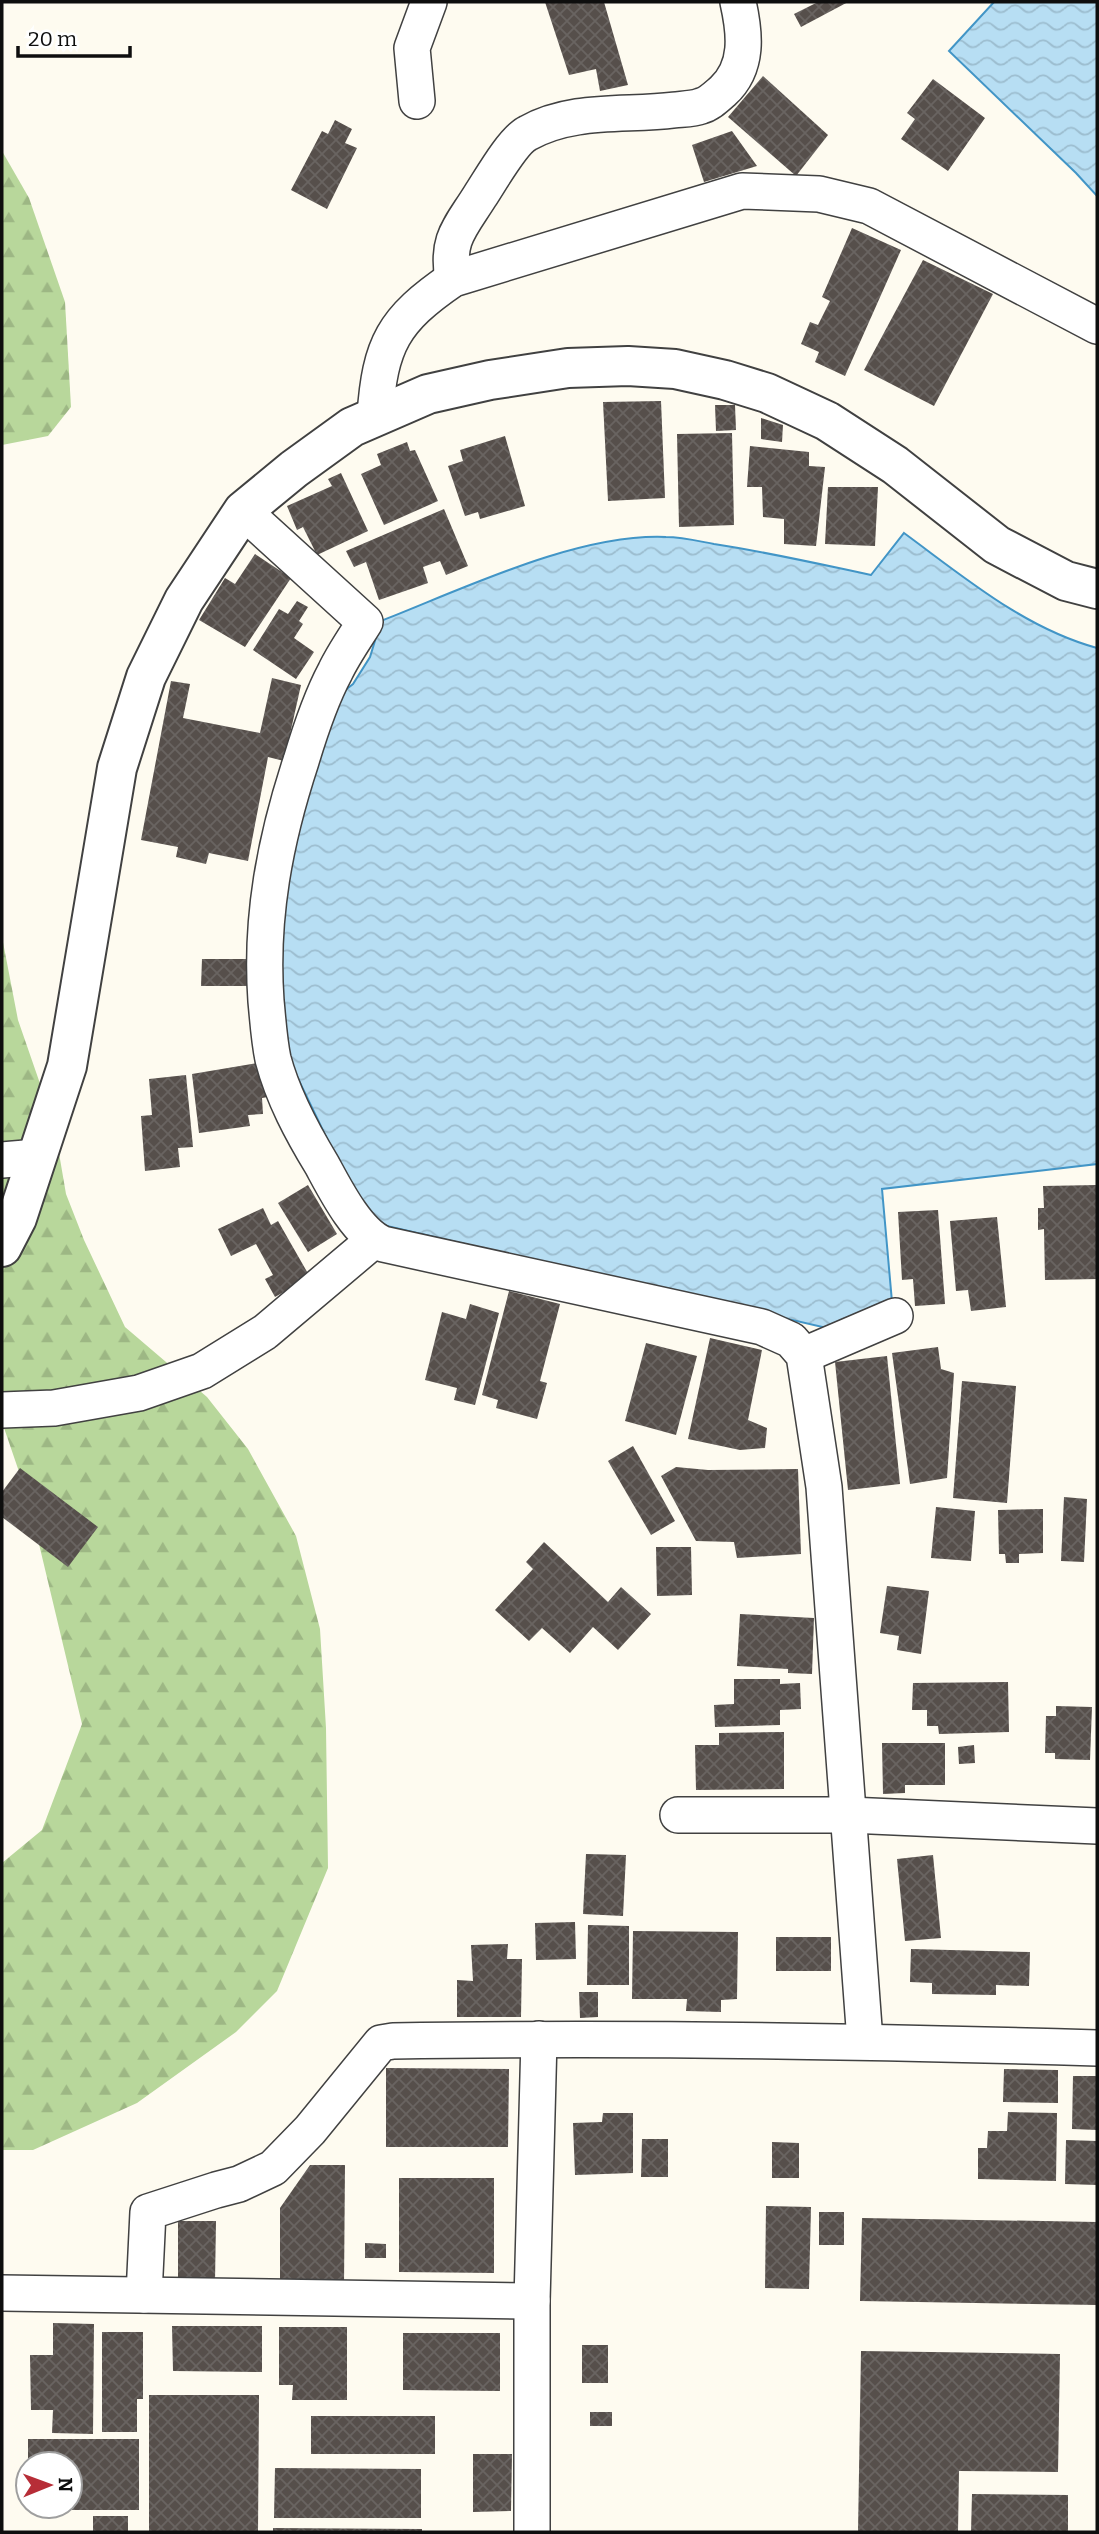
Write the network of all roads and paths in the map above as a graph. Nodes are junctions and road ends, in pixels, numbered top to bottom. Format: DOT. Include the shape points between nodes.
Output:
graph roads {
  1 [pos="429,2"];
  2 [pos="738,2"];
  3 [pos="417,101"];
  4 [pos="453,279"];
  5 [pos="1097,326"];
  6 [pos="375,416"];
  7 [pos="243,511"];
  8 [pos="1097,589"];
  9 [pos="19,1159"];
  10 [pos="374,1240"];
  11 [pos="2,1247"];
  12 [pos="895,1316"];
  13 [pos="804,1355"];
  14 [pos="2,1410"];
  15 [pos="678,1815"];
  16 [pos="849,1815"];
  17 [pos="1097,1826"];
  18 [pos="539,2039"];
  19 [pos="864,2041"];
  20 [pos="1097,2048"];
  21 [pos="2,2293"];
  22 [pos="144,2295"];
  23 [pos="532,2301"];
  24 [pos="532,2532"];
  1 -- 3 [label="street" via="412,48"];
  2 -- 4 [label="street" via="745,42 737,74 714,99 701,106 663,111 579,116 524,134 454,236"];
  4 -- 5 [label="street" via="742,191 819,194 869,206"];
  4 -- 6 [label="street" via="403,319 390,340 383,357"];
  6 -- 7 [label="street" via="352,427"];
  6 -- 8 [label="street" via="428,394 568,368 675,369 725,380 767,393 827,421 895,465 997,545 1066,581"];
  7 -- 9 [label="street" via="184,600 146,677 121,755 66,1066"];
  7 -- 10 [label="street" via="365,622 318,709 283,816 270,880 264,969 268,1030 279,1079 334,1187"];
  9 -- 11 [label="street" via="17,1218"];
  10 -- 13 [label="street" via="762,1327 791,1339"];
  10 -- 14 [label="street" via="265,1332 202,1371 139,1393 54,1408"];
  12 -- 13 [label="street"];
  13 -- 16 [label="street" via="824,1487"];
  15 -- 16 [label="street"];
  16 -- 17 [label="street"];
  16 -- 19 [label="street"];
  18 -- 19 [label="street"];
  18 -- 22 [label="street" via="381,2043 273,2168 239,2184 149,2212"];
  18 -- 23 [label="street"];
  19 -- 20 [label="street"];
  21 -- 22 [label="street"];
  22 -- 23 [label="street"];
  23 -- 24 [label="street"];
}
